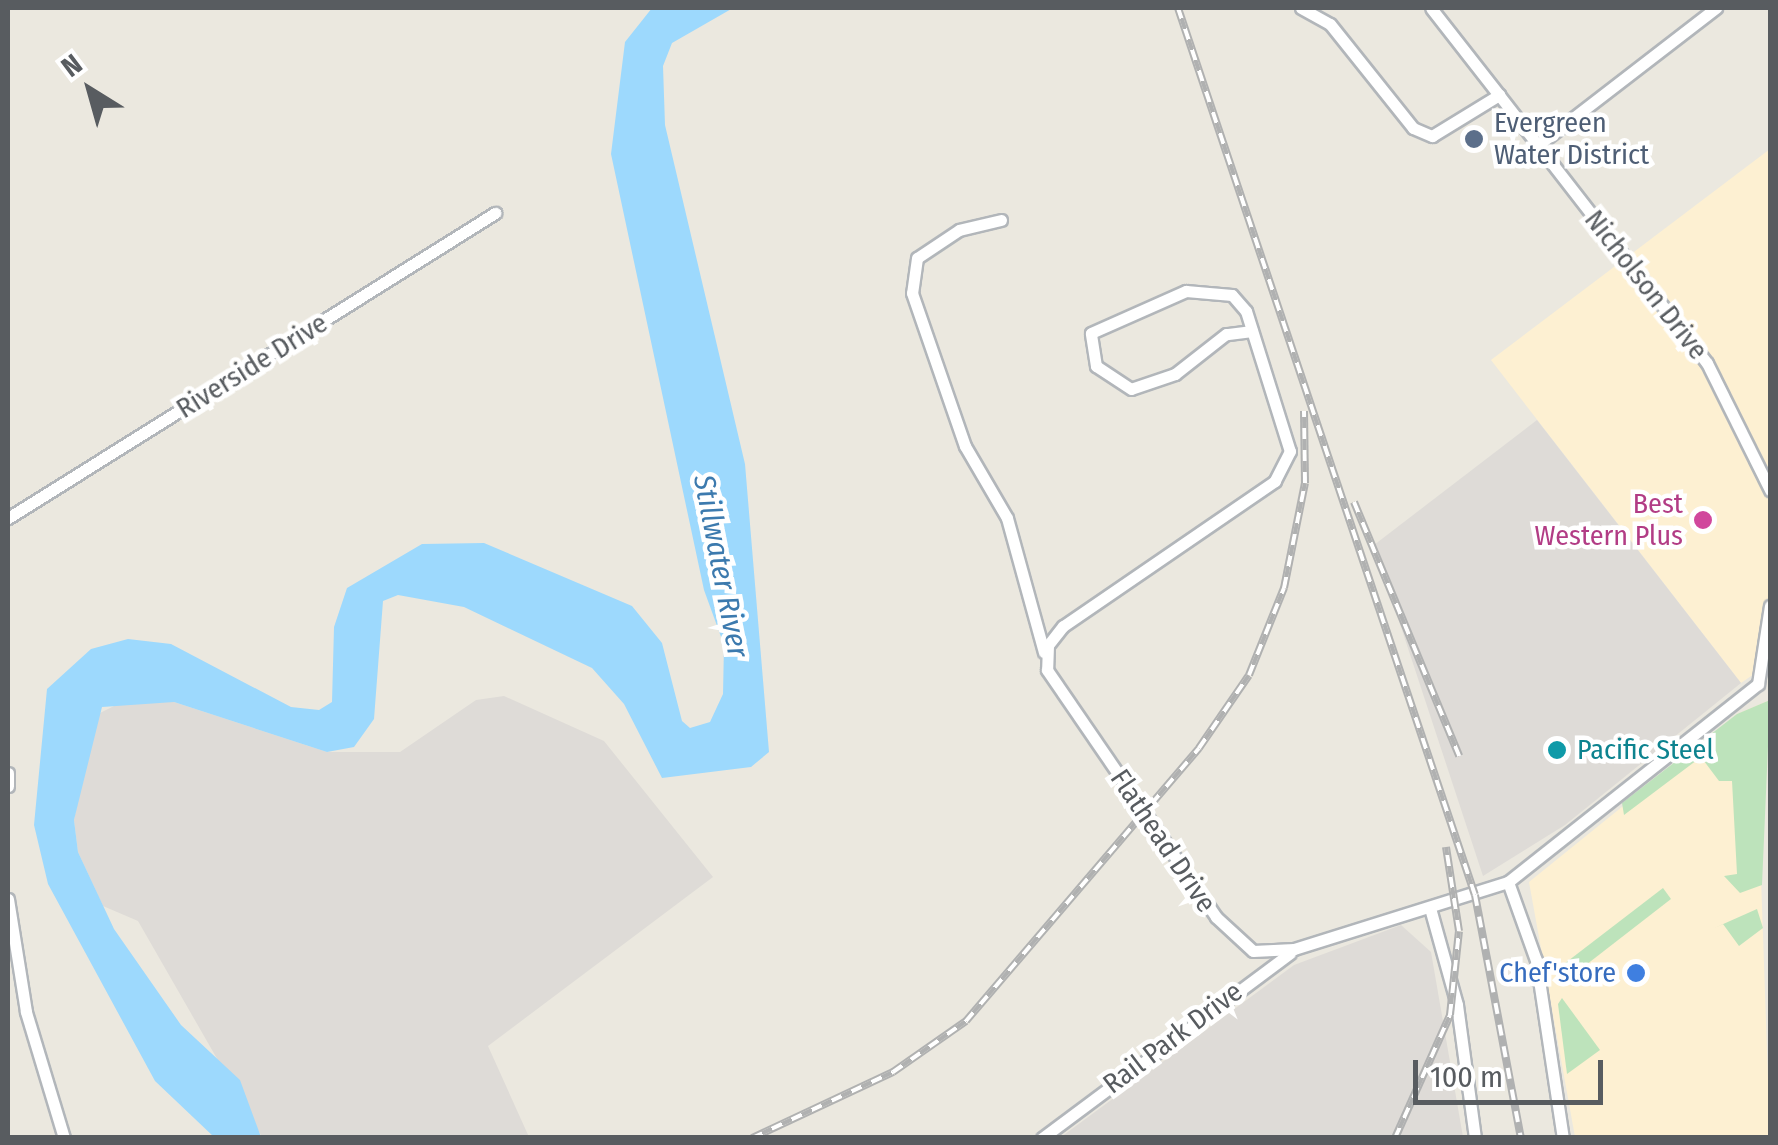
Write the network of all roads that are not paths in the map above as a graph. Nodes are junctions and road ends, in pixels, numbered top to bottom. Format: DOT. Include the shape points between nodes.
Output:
graph roads {
  1 [pos="1301,8"];
  2 [pos="1431,8"];
  3 [pos="1716,8"];
  4 [pos="1499,95"];
  5 [pos="1538,145"];
  6 [pos="495,212"];
  7 [pos="1001,220"];
  8 [pos="1252,331"];
  9 [pos="1770,490"];
  10 [pos="8,518"];
  11 [pos="1770,606"];
  12 [pos="1047,670"];
  13 [pos="1764,683"];
  14 [pos="8,774"];
  15 [pos="8,786"];
  16 [pos="1508,882"];
  17 [pos="8,900"];
  18 [pos="1430,908"];
  19 [pos="1307,944"];
  20 [pos="64,1138"];
  21 [pos="1042,1138"];
  22 [pos="1475,1138"];
  23 [pos="1562,1138"];
  1 -- 4 [label="street" via="1338,32 1422,134 1440,134"];
  2 -- 4 [label="street, Nicholson Drive"];
  3 -- 5 [label="street"];
  4 -- 5 [label="street, Nicholson Drive"];
  5 -- 9 [label="street, Nicholson Drive" via="1707,363"];
  6 -- 10 [label="street, Riverside Drive"];
  7 -- 12 [label="street, Flathead Drive" via="959,230 917,258 912,293 966,446 1007,518"];
  8 -- 8 [label="street" via="1232,295 1210,287 1108,323 1092,333 1087,350 1112,382 1151,388 1226,334"];
  8 -- 12 [label="street" via="1287,466 1064,626 1048,645"];
  11 -- 13 [label="street"];
  12 -- 19 [label="street, Flathead Drive" via="1230,936 1254,951"];
  13 -- 16 [label="street, Flathead Drive"];
  14 -- 15 [label="street"];
  16 -- 18 [label="street, Flathead Drive"];
  16 -- 23 [label="street" via="1536,960"];
  17 -- 20 [label="street" via="26,1012"];
  18 -- 19 [label="street, Flathead Drive"];
  18 -- 22 [label="street" via="1457,1005"];
  19 -- 21 [label="street, Rail Park Drive"];
}
